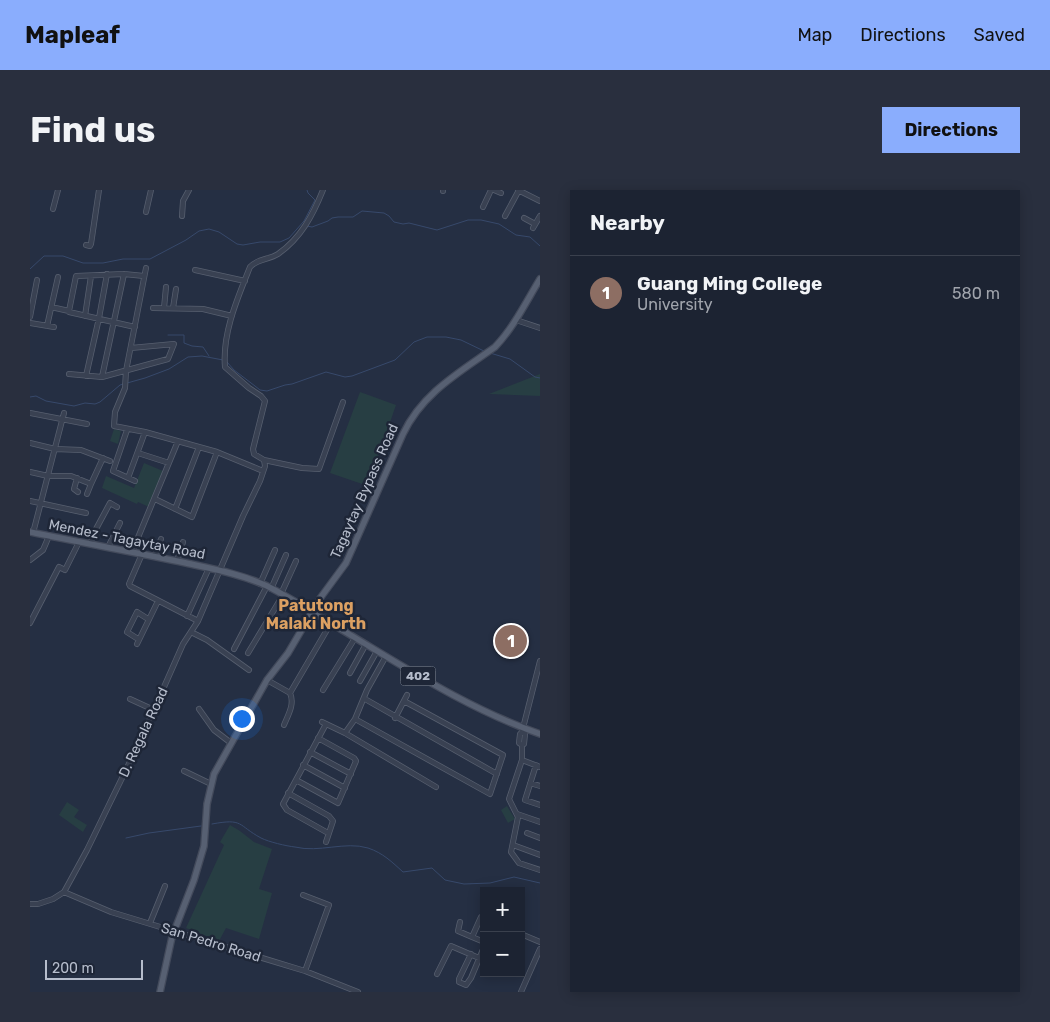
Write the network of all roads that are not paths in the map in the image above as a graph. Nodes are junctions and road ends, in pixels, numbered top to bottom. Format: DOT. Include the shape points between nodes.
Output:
graph roads {
  1 [pos="58,190"];
  2 [pos="99,190"];
  3 [pos="151,190"];
  4 [pos="189,190"];
  5 [pos="323,190"];
  6 [pos="493,190"];
  7 [pos="519,190"];
  8 [pos="501,193"];
  9 [pos="540,201"];
  10 [pos="483,207"];
  11 [pos="53,209"];
  12 [pos="146,212"];
  13 [pos="182,216"];
  14 [pos="505,216"];
  15 [pos="540,216"];
  16 [pos="524,218"];
  17 [pos="86,245"];
  18 [pos="146,268"];
  19 [pos="195,270"];
  20 [pos="107,274"];
  21 [pos="124,274"];
  22 [pos="92,276"];
  23 [pos="144,276"];
  24 [pos="58,277"];
  25 [pos="540,279"];
  26 [pos="37,280"];
  27 [pos="245,281"];
  28 [pos="166,287"];
  29 [pos="176,289"];
  30 [pos="51,307"];
  31 [pos="153,308"];
  32 [pos="164,308"];
  33 [pos="173,308"];
  34 [pos="69,311"];
  35 [pos="85,316"];
  36 [pos="232,316"];
  37 [pos="30,317"];
  38 [pos="99,318"];
  39 [pos="516,320"];
  40 [pos="114,322"];
  41 [pos="30,323"];
  42 [pos="47,326"];
  43 [pos="54,327"];
  44 [pos="135,327"];
  45 [pos="540,328"];
  46 [pos="131,348"];
  47 [pos="126,371"];
  48 [pos="68,374"];
  49 [pos="86,376"];
  50 [pos="102,377"];
  51 [pos="343,402"];
  52 [pos="64,413"];
  53 [pos="30,414"];
  54 [pos="61,420"];
  55 [pos="87,424"];
  56 [pos="114,426"];
  57 [pos="108,427"];
  58 [pos="127,430"];
  59 [pos="145,432"];
  60 [pos="178,441"];
  61 [pos="30,443"];
  62 [pos="199,448"];
  63 [pos="55,449"];
  64 [pos="217,452"];
  65 [pos="138,453"];
  66 [pos="103,458"];
  67 [pos="264,460"];
  68 [pos="110,461"];
  69 [pos="169,463"];
  70 [pos="263,471"];
  71 [pos="30,472"];
  72 [pos="48,476"];
  73 [pos="77,478"];
  74 [pos="128,478"];
  75 [pos="135,481"];
  76 [pos="91,484"];
  77 [pos="78,492"];
  78 [pos="87,494"];
  79 [pos="155,499"];
  80 [pos="30,500"];
  81 [pos="40,503"];
  82 [pos="117,507"];
  83 [pos="175,509"];
  84 [pos="86,514"];
  85 [pos="120,522"];
  86 [pos="32,532"];
  87 [pos="49,536"];
  88 [pos="161,539"];
  89 [pos="79,542"];
  90 [pos="183,542"];
  91 [pos="90,544"];
  92 [pos="108,547"];
  93 [pos="275,550"];
  94 [pos="132,552"];
  95 [pos="142,554"];
  96 [pos="286,555"];
  97 [pos="154,556"];
  98 [pos="30,560"];
  99 [pos="177,561"];
  100 [pos="296,561"];
  101 [pos="209,568"];
  102 [pos="220,571"];
  103 [pos="266,586"];
  104 [pos="282,594"];
  105 [pos="158,601"];
  106 [pos="193,604"];
  107 [pos="204,609"];
  108 [pos="313,612"];
  109 [pos="188,616"];
  110 [pos="148,619"];
  111 [pos="198,621"];
  112 [pos="30,623"];
  113 [pos="332,624"];
  114 [pos="191,632"];
  115 [pos="355,638"];
  116 [pos="366,644"];
  117 [pos="234,649"];
  118 [pos="377,651"];
  119 [pos="248,653"];
  120 [pos="386,656"];
  121 [pos="540,662"];
  122 [pos="249,670"];
  123 [pos="350,673"];
  124 [pos="267,680"];
  125 [pos="360,681"];
  126 [pos="323,690"];
  127 [pos="290,693"];
  128 [pos="407,695"];
  129 [pos="130,699"];
  130 [pos="365,699"];
  131 [pos="404,701"];
  132 [pos="199,709"];
  133 [pos="154,710"];
  134 [pos="395,718"];
  135 [pos="355,719"];
  136 [pos="284,725"];
  137 [pos="522,730"];
  138 [pos="345,733"];
  139 [pos="540,734"];
  140 [pos="318,738"];
  141 [pos="231,743"];
  142 [pos="310,752"];
  143 [pos="522,760"];
  144 [pos="303,765"];
  145 [pos="538,766"];
  146 [pos="184,771"];
  147 [pos="350,774"];
  148 [pos="497,774"];
  149 [pos="296,780"];
  150 [pos="530,783"];
  151 [pos="211,784"];
  152 [pos="540,786"];
  153 [pos="436,787"];
  154 [pos="345,788"];
  155 [pos="288,794"];
  156 [pos="540,805"];
  157 [pos="517,814"];
  158 [pos="540,822"];
  159 [pos="328,833"];
  160 [pos="527,833"];
  161 [pos="540,838"];
  162 [pos="326,842"];
  163 [pos="512,845"];
  164 [pos="540,855"];
  165 [pos="540,870"];
  166 [pos="165,886"];
  167 [pos="64,892"];
  168 [pos="303,895"];
  169 [pos="30,904"];
  170 [pos="480,917"];
  171 [pos="460,922"];
  172 [pos="150,923"];
  173 [pos="174,931"];
  174 [pos="525,936"];
  175 [pos="472,937"];
  176 [pos="480,940"];
  177 [pos="540,942"];
  178 [pos="540,949"];
  179 [pos="471,954"];
  180 [pos="480,958"];
  181 [pos="305,971"];
  182 [pos="437,974"];
  183 [pos="346,990"];
  184 [pos="160,992"];
  185 [pos="358,992"];
  186 [pos="521,992"];
  1 -- 11 [label="street"];
  2 -- 17 [label="street" via="91,244"];
  3 -- 12 [label="street"];
  4 -- 13 [label="street" via="183,201"];
  5 -- 27 [label="street" via="300,234 280,253 253,264"];
  6 -- 8 [label="street"];
  6 -- 10 [label="street"];
  7 -- 9 [label="street"];
  7 -- 14 [label="street"];
  15 -- 16 [label="street" via="534,226"];
  18 -- 23 [label="street"];
  19 -- 27 [label="street"];
  20 -- 21 [label="street"];
  20 -- 22 [label="street"];
  20 -- 38 [label="street"];
  21 -- 23 [label="street"];
  21 -- 40 [label="street"];
  22 -- 34 [label="street" via="76,276"];
  22 -- 35 [label="street"];
  23 -- 44 [label="street"];
  24 -- 30 [label="street"];
  25 -- 39 [label="main road, Tagaytay Bypass Road"];
  26 -- 37 [label="street"];
  27 -- 36 [label="street"];
  28 -- 32 [label="street"];
  29 -- 33 [label="street"];
  30 -- 34 [label="street"];
  30 -- 42 [label="street"];
  31 -- 32 [label="street"];
  32 -- 33 [label="street"];
  33 -- 36 [label="street" via="203,309"];
  34 -- 35 [label="street"];
  35 -- 38 [label="street"];
  36 -- 67 [label="street" via="225,367 264,398 265,406 253,449 254,454"];
  38 -- 40 [label="street"];
  38 -- 49 [label="street"];
  39 -- 45 [label="street"];
  39 -- 108 [label="main road, Tagaytay Bypass Road" via="495,347 437,389 412,417 348,558"];
  40 -- 44 [label="street"];
  40 -- 50 [label="street"];
  41 -- 42 [label="street"];
  42 -- 43 [label="street"];
  44 -- 46 [label="street"];
  46 -- 47 [label="street"];
  46 -- 47 [label="street" via="174,344 168,359"];
  47 -- 50 [label="street"];
  47 -- 56 [label="street" via="125,388"];
  48 -- 49 [label="street"];
  49 -- 50 [label="street"];
  51 -- 67 [label="street" via="320,469"];
  52 -- 54 [label="street"];
  53 -- 54 [label="street"];
  54 -- 55 [label="street"];
  54 -- 63 [label="street"];
  56 -- 57 [label="street"];
  56 -- 58 [label="street"];
  58 -- 59 [label="street"];
  58 -- 74 [label="street" via="113,471"];
  59 -- 60 [label="street"];
  59 -- 65 [label="street"];
  60 -- 62 [label="street"];
  60 -- 69 [label="street"];
  61 -- 63 [label="street"];
  62 -- 64 [label="street"];
  62 -- 83 [label="street"];
  63 -- 66 [label="street" via="81,450"];
  63 -- 72 [label="street"];
  64 -- 70 [label="street"];
  64 -- 83 [label="street" via="192,517"];
  65 -- 69 [label="street"];
  65 -- 74 [label="street"];
  66 -- 68 [label="street"];
  66 -- 76 [label="street"];
  67 -- 70 [label="street, D. Regala Road"];
  69 -- 79 [label="street"];
  70 -- 102 [label="street, D. Regala Road"];
  71 -- 72 [label="street"];
  72 -- 73 [label="street"];
  72 -- 81 [label="street"];
  73 -- 76 [label="street"];
  73 -- 77 [label="street" via="74,488"];
  74 -- 75 [label="street"];
  76 -- 78 [label="street"];
  79 -- 83 [label="street"];
  79 -- 94 [label="street"];
  80 -- 81 [label="street"];
  81 -- 84 [label="street"];
  81 -- 86 [label="street"];
  82 -- 91 [label="street" via="110,503"];
  85 -- 92 [label="street"];
  86 -- 87 [label="main road, Mendez - Tagaytay Road / 402"];
  87 -- 89 [label="main road, Mendez - Tagaytay Road / 402"];
  87 -- 98 [label="street" via="43,550"];
  88 -- 97 [label="street"];
  89 -- 91 [label="main road, Mendez - Tagaytay Road / 402"];
  89 -- 112 [label="street" via="65,570 59,567"];
  90 -- 99 [label="street"];
  91 -- 92 [label="main road, Mendez - Tagaytay Road / 402"];
  92 -- 94 [label="main road, Mendez - Tagaytay Road / 402"];
  93 -- 103 [label="street"];
  94 -- 95 [label="main road, Mendez - Tagaytay Road / 402"];
  95 -- 97 [label="main road, Mendez - Tagaytay Road / 402"];
  95 -- 105 [label="street" via="128,584"];
  96 -- 103 [label="street"];
  97 -- 99 [label="main road, Mendez - Tagaytay Road / 402"];
  99 -- 101 [label="main road, Mendez - Tagaytay Road / 402"];
  100 -- 104 [label="street"];
  101 -- 102 [label="main road, Mendez - Tagaytay Road / 402"];
  101 -- 106 [label="street"];
  102 -- 103 [label="main road, 402"];
  102 -- 107 [label="street, D. Regala Road"];
  103 -- 104 [label="main road, 402"];
  103 -- 117 [label="street"];
  104 -- 108 [label="main road, 402"];
  104 -- 119 [label="street"];
  105 -- 109 [label="street"];
  105 -- 110 [label="street"];
  106 -- 107 [label="street"];
  106 -- 109 [label="street"];
  107 -- 111 [label="street, D. Regala Road"];
  108 -- 113 [label="main road, 402"];
  108 -- 124 [label="main road, Tagaytay Bypass Road"];
  109 -- 111 [label="street"];
  110 -- 110 [label="street" via="137,612 127,632 138,642"];
  111 -- 114 [label="street, D. Regala Road"];
  113 -- 115 [label="main road, 402"];
  113 -- 127 [label="street"];
  114 -- 122 [label="street"];
  114 -- 133 [label="street, D. Regala Road"];
  115 -- 116 [label="main road, 402"];
  115 -- 126 [label="street"];
  116 -- 118 [label="main road, 402"];
  116 -- 123 [label="street"];
  118 -- 120 [label="main road, 402"];
  118 -- 125 [label="street"];
  120 -- 130 [label="street"];
  120 -- 137 [label="main road, 402" via="456,698"];
  121 -- 137 [label="street"];
  124 -- 127 [label="street"];
  124 -- 141 [label="main road, Tagaytay Bypass Road"];
  127 -- 136 [label="street" via="291,707"];
  128 -- 131 [label="street"];
  129 -- 133 [label="street"];
  130 -- 134 [label="street"];
  130 -- 135 [label="street"];
  131 -- 134 [label="street"];
  131 -- 148 [label="street" via="503,755"];
  132 -- 141 [label="street" via="214,730"];
  133 -- 167 [label="street, D. Regala Road"];
  134 -- 148 [label="street"];
  135 -- 138 [label="street"];
  135 -- 148 [label="street" via="490,794"];
  137 -- 139 [label="main road, 402"];
  137 -- 143 [label="street" via="525,734"];
  138 -- 140 [label="street" via="324,723"];
  138 -- 153 [label="street"];
  140 -- 142 [label="street"];
  140 -- 147 [label="street" via="354,758 356,761"];
  141 -- 151 [label="main road, Tagaytay Bypass Road"];
  142 -- 144 [label="street"];
  142 -- 147 [label="street"];
  143 -- 145 [label="street"];
  143 -- 157 [label="street" via="508,799"];
  144 -- 149 [label="street"];
  144 -- 154 [label="street"];
  145 -- 150 [label="street"];
  146 -- 151 [label="street"];
  147 -- 154 [label="street"];
  149 -- 154 [label="street" via="338,803"];
  149 -- 155 [label="street"];
  150 -- 152 [label="street"];
  150 -- 156 [label="street" via="525,800"];
  151 -- 173 [label="main road, Tagaytay Bypass Road" via="204,846"];
  155 -- 159 [label="street" via="283,804 287,810"];
  155 -- 159 [label="street" via="329,816 333,821"];
  157 -- 158 [label="street"];
  157 -- 163 [label="street"];
  159 -- 162 [label="street"];
  160 -- 161 [label="street"];
  163 -- 164 [label="street"];
  163 -- 165 [label="street" via="511,852 520,863"];
  166 -- 172 [label="street"];
  167 -- 169 [label="street" via="53,899"];
  167 -- 172 [label="street, San Pedro Road" via="111,912"];
  168 -- 181 [label="street" via="329,905"];
  170 -- 175 [label="street"];
  171 -- 175 [label="street" via="458,931"];
  172 -- 173 [label="street, San Pedro Road"];
  173 -- 181 [label="street, San Pedro Road"];
  173 -- 184 [label="main road, Tagaytay Bypass Road"];
  174 -- 177 [label="street"];
  175 -- 176 [label="street"];
  178 -- 186 [label="street"];
  179 -- 180 [label="street"];
  179 -- 180 [label="street" via="459,979 461,984 466,985"];
  179 -- 182 [label="street" via="450,946"];
  181 -- 183 [label="street, San Pedro Road"];
  183 -- 185 [label="street, San Pedro Road"];
}
